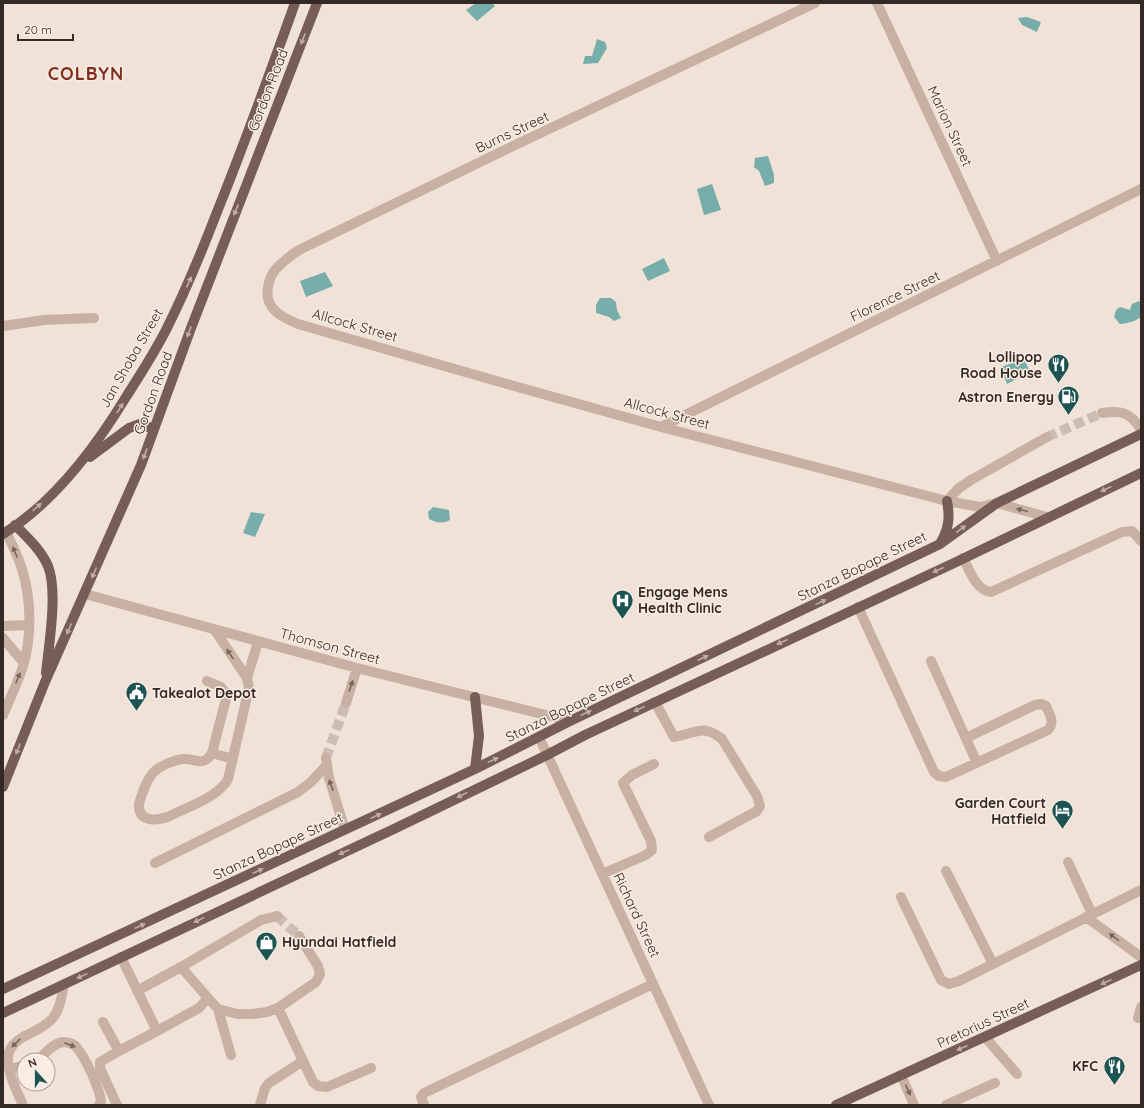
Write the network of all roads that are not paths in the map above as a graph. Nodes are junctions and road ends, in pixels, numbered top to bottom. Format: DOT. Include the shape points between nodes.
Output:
graph roads {
  1 [pos="294,3"];
  2 [pos="317,3"];
  3 [pos="815,3"];
  4 [pos="877,3"];
  5 [pos="236,164"];
  6 [pos="1141,189"];
  7 [pos="997,261"];
  8 [pos="282,317"];
  9 [pos="94,318"];
  10 [pos="3,326"];
  11 [pos="1102,413"];
  12 [pos="661,427"];
  13 [pos="154,429"];
  14 [pos="1141,430"];
  15 [pos="1141,434"];
  16 [pos="1047,437"];
  17 [pos="80,464"];
  18 [pos="1141,473"];
  19 [pos="947,501"];
  20 [pos="997,503"];
  21 [pos="1047,517"];
  22 [pos="15,525"];
  23 [pos="5,533"];
  24 [pos="1141,541"];
  25 [pos="940,544"];
  26 [pos="963,558"];
  27 [pos="85,594"];
  28 [pos="858,607"];
  29 [pos="29,624"];
  30 [pos="3,626"];
  31 [pos="214,629"];
  32 [pos="3,638"];
  33 [pos="258,642"];
  34 [pos="931,662"];
  35 [pos="24,663"];
  36 [pos="357,668"];
  37 [pos="247,678"];
  38 [pos="207,680"];
  39 [pos="45,682"];
  40 [pos="475,697"];
  41 [pos="656,702"];
  42 [pos="346,703"];
  43 [pos="3,715"];
  44 [pos="570,721"];
  45 [pos="539,738"];
  46 [pos="966,738"];
  47 [pos="212,753"];
  48 [pos="547,755"];
  49 [pos="233,760"];
  50 [pos="976,763"];
  51 [pos="654,764"];
  52 [pos="475,769"];
  53 [pos="3,787"];
  54 [pos="345,830"];
  55 [pos="709,837"];
  56 [pos="1068,862"];
  57 [pos="155,864"];
  58 [pos="946,871"];
  59 [pos="602,874"];
  60 [pos="1141,890"];
  61 [pos="901,897"];
  62 [pos="277,916"];
  63 [pos="1089,916"];
  64 [pos="300,936"];
  65 [pos="121,957"];
  66 [pos="1141,957"];
  67 [pos="992,964"];
  68 [pos="1141,965"];
  69 [pos="181,967"];
  70 [pos="64,984"];
  71 [pos="653,984"];
  72 [pos="6,986"];
  73 [pos="137,990"];
  74 [pos="208,998"];
  75 [pos="1141,1007"];
  76 [pos="278,1008"];
  77 [pos="218,1009"];
  78 [pos="3,1013"];
  79 [pos="1138,1018"];
  80 [pos="103,1022"];
  81 [pos="157,1030"];
  82 [pos="985,1037"];
  83 [pos="119,1051"];
  84 [pos="47,1052"];
  85 [pos="231,1055"];
  86 [pos="303,1061"];
  87 [pos="16,1068"];
  88 [pos="371,1068"];
  89 [pos="9,1069"];
  90 [pos="1017,1074"];
  91 [pos="901,1075"];
  92 [pos="995,1083"];
  93 [pos="23,1105"];
  94 [pos="99,1105"];
  95 [pos="117,1105"];
  96 [pos="260,1105"];
  97 [pos="424,1105"];
  98 [pos="710,1105"];
  99 [pos="836,1105"];
  100 [pos="914,1105"];
  101 [pos="946,1105"];
  1 -- 5 [label="main road, Gordon Road"];
  2 -- 13 [label="main road, Gordon Road, one-way"];
  3 -- 8 [label="street, Burns Street" via="299,250 283,261 273,271 269,280 269,303"];
  4 -- 7 [label="street, Marion Street"];
  17 -- 5 [label="main road, Jan Shoba Street, one-way" via="115,416 167,328 191,277"];
  6 -- 7 [label="street, Florence Street"];
  7 -- 12 [label="street, Florence Street"];
  8 -- 12 [label="street, Allcock Street" via="298,324"];
  9 -- 10 [label="street" via="44,320"];
  11 -- 14 [label="street" via="1117,411 1130,416"];
  12 -- 19 [label="street, Allcock Street"];
  13 -- 17 [label="main road" via="140,424 129,428"];
  13 -- 27 [label="main road, Gordon Road, one-way" via="141,466"];
  15 -- 20 [label="main road, Stanza Bopape Street"];
  16 -- 19 [label="street" via="971,480"];
  22 -- 17 [label="main road, Jan Shoba Street, one-way" via="54,492"];
  18 -- 21 [label="main road, one-way"];
  19 -- 20 [label="street, Allcock Street" via="980,507"];
  19 -- 25 [label="main road" via="950,520"];
  21 -- 20 [label="street, Allcock Street, one-way"];
  25 -- 20 [label="main road, Stanza Bopape Street, one-way"];
  21 -- 26 [label="main road"];
  22 -- 23 [label="main road, Jan Shoba Street"];
  22 -- 39 [label="main road" via="27,536 48,566 53,595"];
  29 -- 23 [label="street, one-way" via="25,583"];
  24 -- 26 [label="street" via="1132,531 1122,532 991,592 983,590 975,581"];
  44 -- 25 [label="main road, Stanza Bopape Street, one-way"];
  26 -- 28 [label="main road, one-way"];
  27 -- 31 [label="street, Thomson Street"];
  27 -- 39 [label="main road, Gordon Road, one-way"];
  28 -- 41 [label="main road, one-way"];
  28 -- 50 [label="street" via="934,772 946,777"];
  29 -- 30 [label="street"];
  29 -- 35 [label="street"];
  31 -- 33 [label="street, Thomson Street"];
  37 -- 31 [label="street, one-way"];
  32 -- 35 [label="street"];
  33 -- 36 [label="street, Thomson Street"];
  33 -- 37 [label="street"];
  34 -- 46 [label="street"];
  43 -- 35 [label="street, one-way"];
  36 -- 40 [label="street, Thomson Street"];
  42 -- 36 [label="street, one-way"];
  37 -- 49 [label="street" via="249,688"];
  38 -- 47 [label="street" via="221,687 227,695"];
  39 -- 53 [label="main road, Gordon Road, one-way"];
  40 -- 44 [label="street, Thomson Street"];
  40 -- 52 [label="main road" via="479,736"];
  41 -- 48 [label="main road, one-way"];
  41 -- 55 [label="street" via="674,737 704,729 722,739 757,796 760,806 757,811"];
  44 -- 45 [label="main road, Stanza Bopape Street"];
  45 -- 48 [label="street, Richard Street"];
  52 -- 45 [label="main road, Stanza Bopape Street, one-way"];
  46 -- 50 [label="street"];
  46 -- 50 [label="street" via="1035,705 1046,706 1052,719 1052,726 1048,730"];
  47 -- 49 [label="street"];
  47 -- 49 [label="street" via="209,758 200,762 186,758 155,770 148,780 140,802 139,810 142,814 148,819 158,820 214,794 227,781"];
  48 -- 59 [label="street, Richard Street"];
  48 -- 65 [label="main road, one-way"];
  51 -- 59 [label="street" via="632,775 623,783 651,841 652,850"];
  54 -- 52 [label="main road, Stanza Bopape Street, one-way"];
  54 -- 57 [label="street, one-way" via="326,762 311,782 298,792"];
  72 -- 54 [label="main road, Stanza Bopape Street, one-way"];
  56 -- 63 [label="street"];
  58 -- 67 [label="street"];
  59 -- 71 [label="street, Richard Street"];
  60 -- 63 [label="street"];
  61 -- 67 [label="street" via="941,980 949,984 959,981"];
  62 -- 69 [label="street" via="261,920"];
  66 -- 63 [label="street, one-way"];
  63 -- 67 [label="street"];
  64 -- 76 [label="street" via="320,974 316,982"];
  65 -- 70 [label="main road, one-way"];
  65 -- 73 [label="street"];
  68 -- 82 [label="main road, Pretorius Street, one-way"];
  69 -- 73 [label="street"];
  69 -- 74 [label="street"];
  70 -- 78 [label="main road"];
  70 -- 89 [label="street, one-way" via="53,1018 11,1047 8,1053"];
  71 -- 97 [label="street" via="424,1093 421,1097"];
  71 -- 98 [label="street, Richard Street"];
  73 -- 81 [label="street"];
  74 -- 77 [label="street"];
  74 -- 81 [label="street" via="199,1008"];
  75 -- 79 [label="street"];
  76 -- 77 [label="street" via="252,1014 238,1014"];
  76 -- 86 [label="street"];
  77 -- 85 [label="street"];
  80 -- 83 [label="street"];
  81 -- 83 [label="street"];
  82 -- 90 [label="street"];
  82 -- 91 [label="main road, Pretorius Street, one-way"];
  83 -- 95 [label="street" via="100,1062 100,1068"];
  84 -- 94 [label="street, one-way" via="62,1042 77,1047 98,1088 101,1102"];
  86 -- 88 [label="street" via="313,1082 318,1086 327,1087"];
  86 -- 96 [label="street" via="269,1083"];
  87 -- 89 [label="street"];
  89 -- 93 [label="street"];
  91 -- 99 [label="main road, Pretorius Street"];
  91 -- 100 [label="street, one-way"];
  92 -- 101 [label="street"];
}
